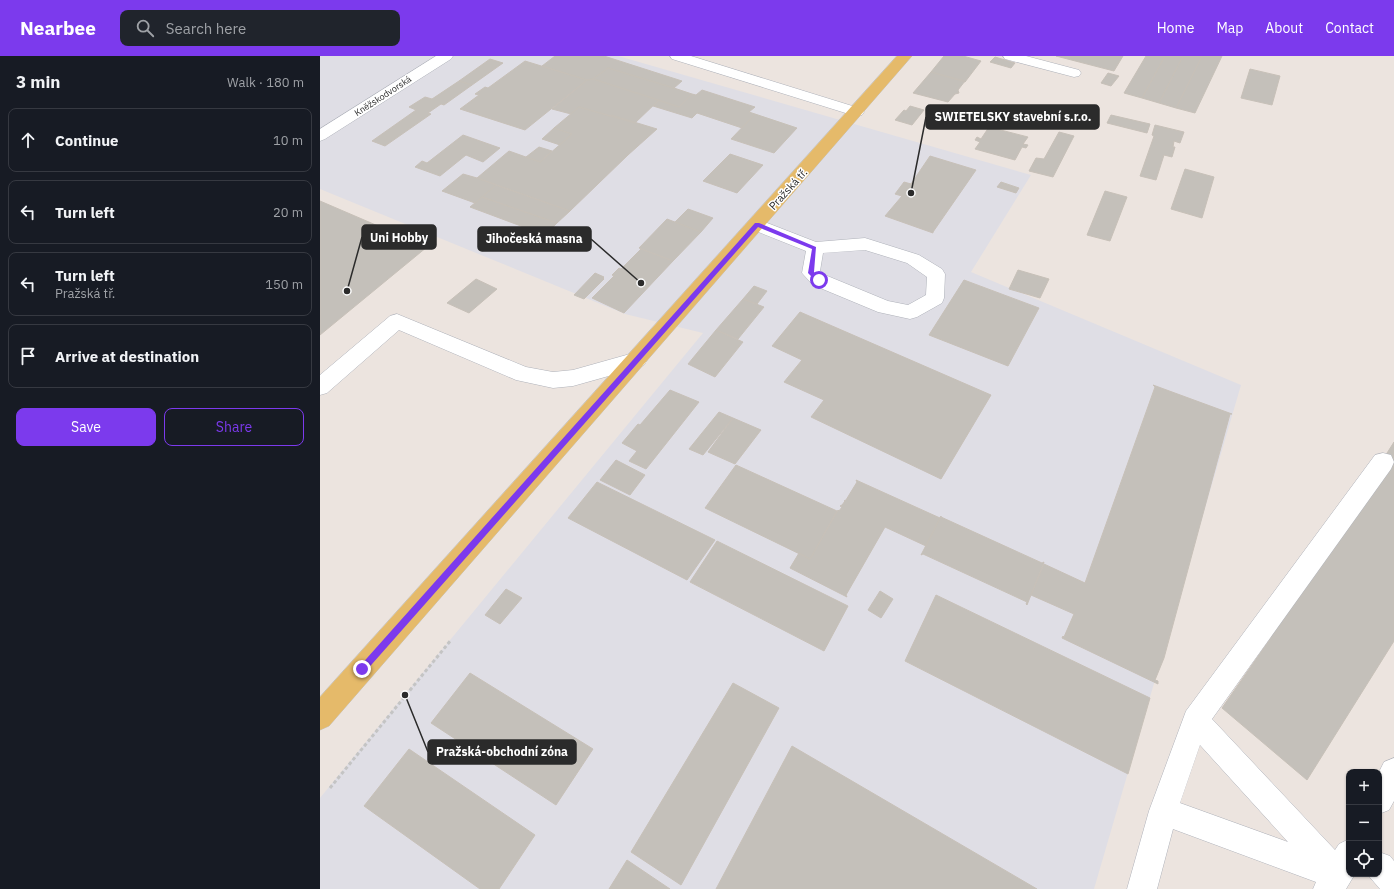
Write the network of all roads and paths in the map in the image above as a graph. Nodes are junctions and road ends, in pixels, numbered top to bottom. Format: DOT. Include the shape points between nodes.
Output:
graph roads {
  1 [pos="446,56"];
  2 [pos="677,56"];
  3 [pos="905,56"];
  4 [pos="1010,56"];
  5 [pos="1074,73"];
  6 [pos="857,112"];
  7 [pos="320,136"];
  8 [pos="757,225"];
  9 [pos="814,248"];
  10 [pos="637,360"];
  11 [pos="320,387"];
  12 [pos="1383,462"];
  13 [pos="451,640"];
  14 [pos="320,717"];
  15 [pos="1195,720"];
  16 [pos="330,788"];
  17 [pos="1163,811"];
  18 [pos="1382,870"];
  19 [pos="1338,873"];
  20 [pos="1394,882"];
  21 [pos="1142,889"];
  1 -- 7 [label="street, Kněžskodvorská"];
  2 -- 6 [label="street"];
  3 -- 6 [label="main road, Pražská tř."];
  4 -- 5 [label="street"];
  6 -- 8 [label="main road, Pražská tř."];
  8 -- 9 [label="street"];
  8 -- 10 [label="main road, Pražská tř."];
  9 -- 9 [label="street" via="811,273 819,280 885,307 910,312 935,298 936,274 913,259 865,244"];
  10 -- 11 [label="street" via="573,378 554,380 523,374 397,321"];
  10 -- 14 [label="main road, Pražská tř."];
  12 -- 15 [label="street"];
  13 -- 16 [label="path"];
  15 -- 17 [label="street"];
  15 -- 19 [label="street"];
  17 -- 19 [label="street"];
  17 -- 21 [label="street"];
  18 -- 20 [label="street"];
}
